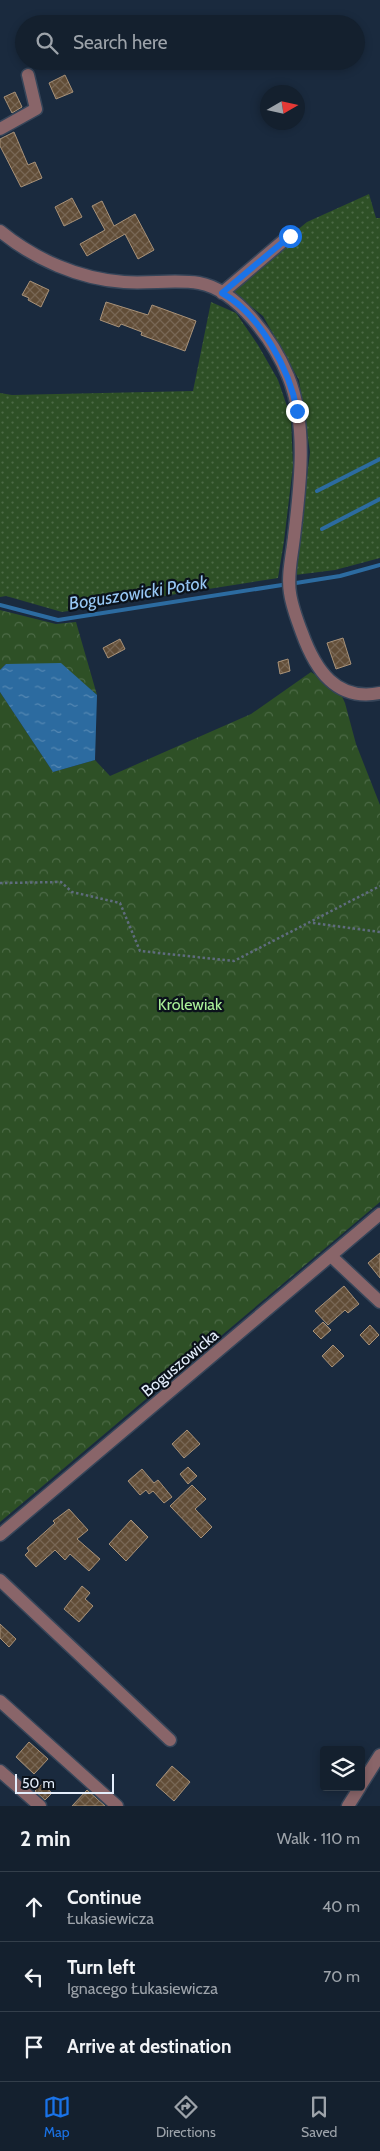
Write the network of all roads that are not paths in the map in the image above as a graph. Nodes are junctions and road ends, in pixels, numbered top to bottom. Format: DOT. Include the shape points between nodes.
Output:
graph roads {
  1 [pos="28,75"];
  2 [pos="0,129"];
  3 [pos="0,231"];
  4 [pos="290,236"];
  5 [pos="222,293"];
  6 [pos="380,693"];
  7 [pos="380,1214"];
  8 [pos="330,1256"];
  9 [pos="380,1302"];
  10 [pos="0,1535"];
  11 [pos="0,1580"];
  12 [pos="0,1701"];
  13 [pos="170,1740"];
  14 [pos="380,1755"];
  15 [pos="0,1771"];
  16 [pos="365,1778"];
  17 [pos="357,1791"];
  18 [pos="40,1806"];
  19 [pos="117,1806"];
  20 [pos="348,1806"];
  1 -- 2 [label="street" via="36,109"];
  3 -- 5 [label="street" via="29,252 82,274 124,282 200,283"];
  4 -- 5 [label="street"];
  5 -- 6 [label="street" via="244,311 267,338 283,364 293,390 300,450 289,582 293,609 308,651 323,674 342,689 364,695"];
  7 -- 8 [label="street, Boguszowicka"];
  8 -- 9 [label="street"];
  8 -- 10 [label="street, Boguszowicka"];
  11 -- 13 [label="street"];
  12 -- 19 [label="street"];
  14 -- 16 [label="street"];
  15 -- 18 [label="street"];
  17 -- 20 [label="street"];
}
